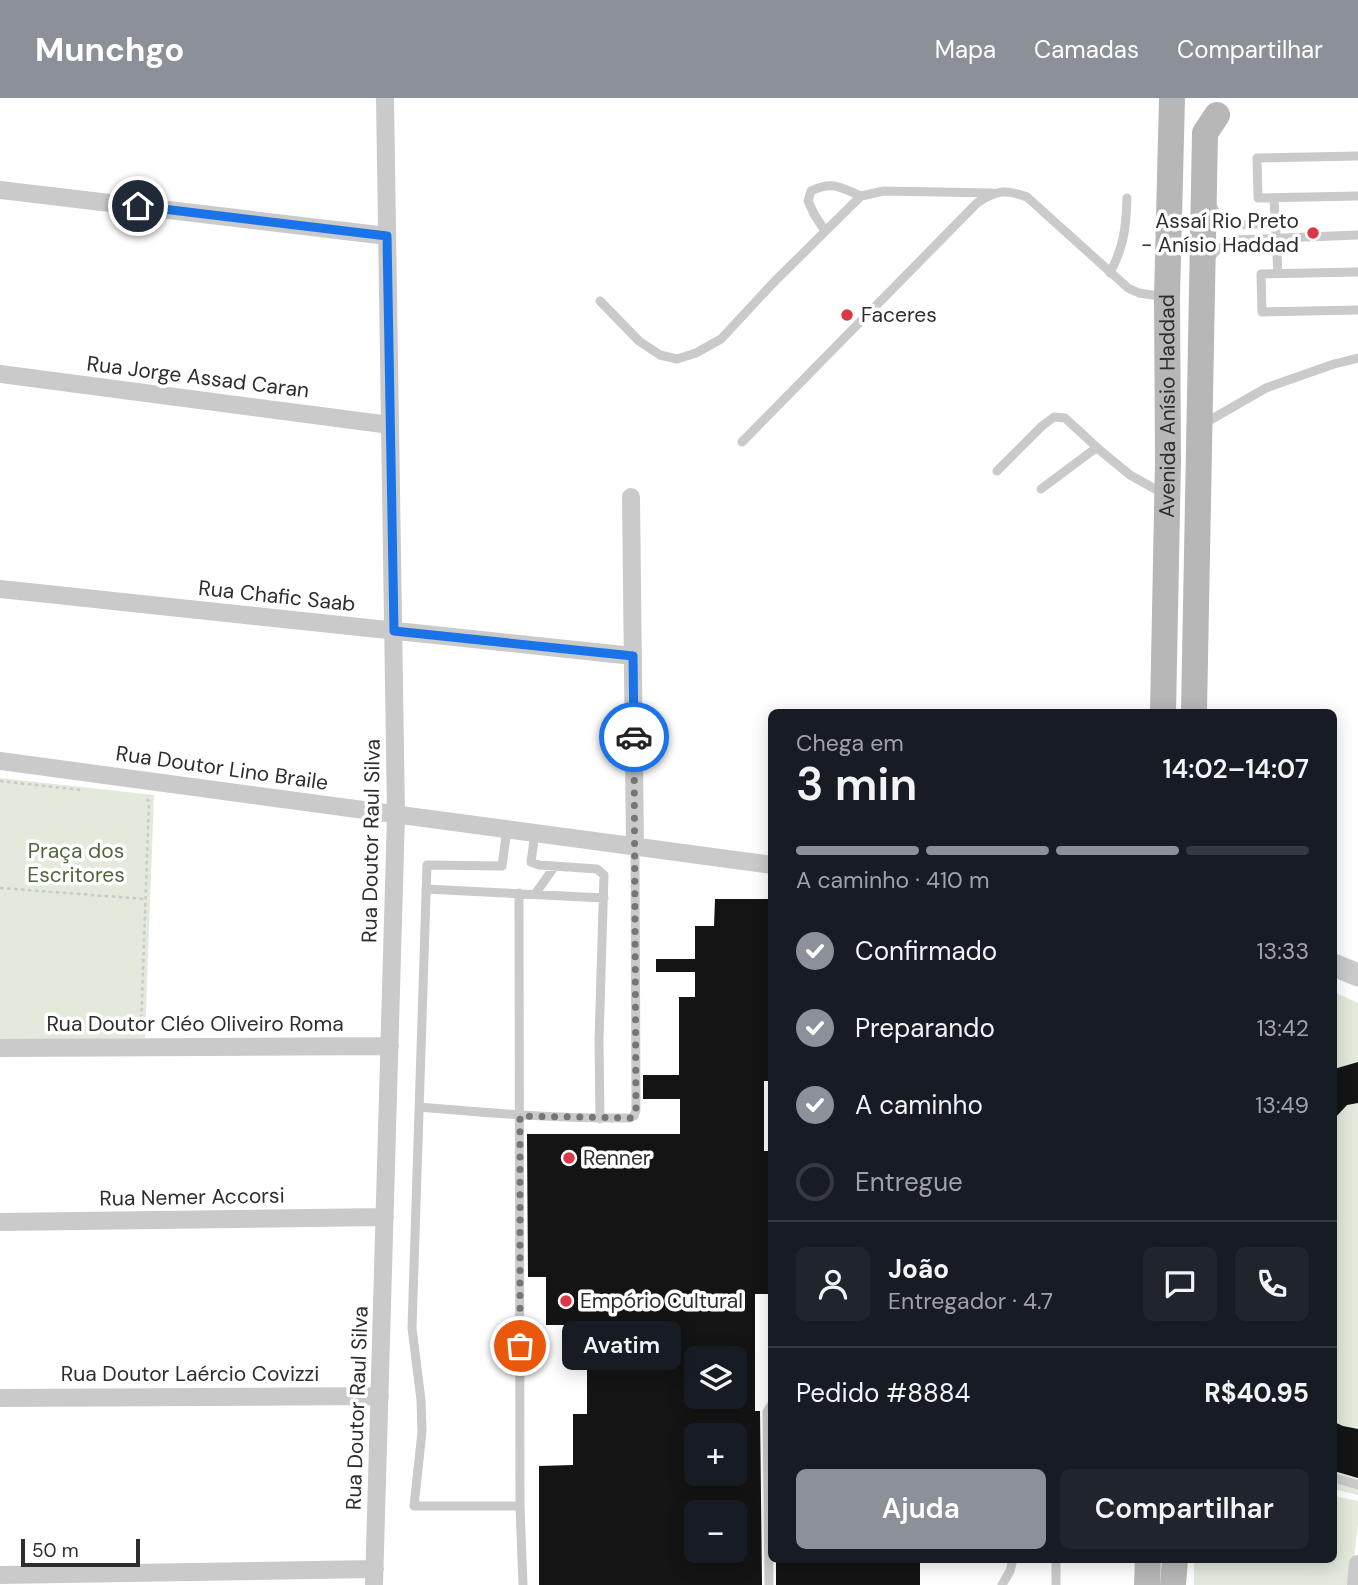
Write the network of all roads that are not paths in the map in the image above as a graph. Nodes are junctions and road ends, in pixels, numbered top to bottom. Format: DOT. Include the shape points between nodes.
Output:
graph roads {
  1 [pos="385,98"];
  2 [pos="1172,98"];
  3 [pos="1184,98"];
  4 [pos="1221,106"];
  5 [pos="1358,156"];
  6 [pos="1204,188"];
  7 [pos="0,190"];
  8 [pos="992,193"];
  9 [pos="862,196"];
  10 [pos="1358,196"];
  11 [pos="1126,198"];
  12 [pos="1274,198"];
  13 [pos="1275,223"];
  14 [pos="825,231"];
  15 [pos="1358,235"];
  16 [pos="387,236"];
  17 [pos="1275,239"];
  18 [pos="1203,267"];
  19 [pos="1358,272"];
  20 [pos="1110,273"];
  21 [pos="1278,274"];
  22 [pos="1167,297"];
  23 [pos="600,301"];
  24 [pos="1358,310"];
  25 [pos="1358,358"];
  26 [pos="0,374"];
  27 [pos="390,425"];
  28 [pos="1200,426"];
  29 [pos="743,442"];
  30 [pos="1096,447"];
  31 [pos="997,471"];
  32 [pos="1041,489"];
  33 [pos="631,497"];
  34 [pos="1167,506"];
  35 [pos="1199,518"];
  36 [pos="0,589"];
  37 [pos="394,631"];
  38 [pos="633,656"];
  39 [pos="1163,709"];
  40 [pos="1194,709"];
  41 [pos="0,761"];
  42 [pos="396,815"];
  43 [pos="507,830"];
  44 [pos="535,833"];
  45 [pos="635,847"];
  46 [pos="768,864"];
  47 [pos="555,866"];
  48 [pos="426,889"];
  49 [pos="519,894"];
  50 [pos="535,894"];
  51 [pos="604,898"];
  52 [pos="1337,966"];
  53 [pos="1358,975"];
  54 [pos="390,1046"];
  55 [pos="0,1048"];
  56 [pos="419,1108"];
  57 [pos="520,1116"];
  58 [pos="600,1119"];
  59 [pos="385,1217"];
  60 [pos="0,1222"];
  61 [pos="380,1396"];
  62 [pos="0,1398"];
  63 [pos="768,1410"];
  64 [pos="1337,1479"];
  65 [pos="1358,1485"];
  66 [pos="520,1506"];
  67 [pos="1012,1563"];
  68 [pos="1056,1563"];
  69 [pos="1148,1563"];
  70 [pos="1175,1563"];
  71 [pos="1358,1564"];
  72 [pos="0,1575"];
  73 [pos="375,1577"];
  74 [pos="523,1585"];
  75 [pos="768,1585"];
  76 [pos="1002,1585"];
  77 [pos="1056,1585"];
  78 [pos="1147,1585"];
  79 [pos="1173,1585"];
  80 [pos="1356,1585"];
  1 -- 16 [label="street, Rua Doutor Raul Silva"];
  2 -- 22 [label="main road, Avenida Anísio Haddad"];
  3 -- 4 [label="main road, Avenida Anísio Haddad" via="1210,117"];
  4 -- 6 [label="main road, Avenida Anísio Haddad" via="1205,133"];
  5 -- 12 [label="lane" via="1257,158 1258,198"];
  6 -- 13 [label="lane" via="1217,215 1235,225"];
  6 -- 18 [label="main road, Avenida Anísio Haddad"];
  7 -- 16 [label="street"];
  8 -- 9 [label="lane" via="884,191"];
  8 -- 20 [label="lane" via="1011,191 1027,197"];
  8 -- 29 [label="lane"];
  9 -- 14 [label="lane"];
  9 -- 14 [label="lane" via="824,184 811,191 808,201"];
  10 -- 12 [label="lane"];
  11 -- 20 [label="lane" via="1123,245"];
  12 -- 13 [label="lane"];
  13 -- 17 [label="lane"];
  14 -- 23 [label="lane" via="721,339 677,359 660,355 639,341"];
  15 -- 17 [label="lane"];
  16 -- 27 [label="street, Rua Doutor Raul Silva"];
  17 -- 18 [label="lane" via="1236,240 1218,249"];
  17 -- 21 [label="lane"];
  18 -- 28 [label="main road, Avenida Anísio Haddad"];
  19 -- 21 [label="lane"];
  20 -- 22 [label="lane" via="1139,293"];
  21 -- 24 [label="lane" via="1261,274 1262,312"];
  22 -- 34 [label="main road, Avenida Anísio Haddad"];
  25 -- 28 [label="lane" via="1266,388"];
  26 -- 27 [label="street, Rua Jorge Assad Caran"];
  27 -- 37 [label="street, Rua Doutor Raul Silva"];
  28 -- 35 [label="main road, Avenida Anísio Haddad"];
  30 -- 31 [label="lane" via="1065,418 1054,416"];
  30 -- 32 [label="lane"];
  30 -- 34 [label="lane"];
  33 -- 38 [label="street"];
  34 -- 35 [label="main road"];
  34 -- 39 [label="main road, Avenida Anísio Haddad"];
  35 -- 40 [label="main road, Avenida Anísio Haddad"];
  36 -- 37 [label="street, Rua Chafic Saab"];
  37 -- 38 [label="street, Rua Chafic Saab"];
  37 -- 42 [label="street, Rua Doutor Raul Silva"];
  38 -- 45 [label="street"];
  41 -- 42 [label="street, Rua Doutor Lino Braile"];
  42 -- 43 [label="street, Rua Doutor Lino Braile"];
  42 -- 54 [label="street, Rua Doutor Raul Silva"];
  43 -- 44 [label="street, Rua Doutor Lino Braile"];
  43 -- 48 [label="lane" via="502,866 427,865"];
  44 -- 45 [label="street, Rua Doutor Lino Braile"];
  44 -- 47 [label="lane" via="531,862"];
  45 -- 46 [label="street, Rua Doutor Lino Braile"];
  45 -- 58 [label="lane" via="636,1110 630,1118"];
  47 -- 50 [label="lane"];
  47 -- 51 [label="lane" via="597,869 604,875"];
  48 -- 49 [label="lane"];
  48 -- 56 [label="lane"];
  49 -- 50 [label="lane"];
  49 -- 57 [label="lane"];
  50 -- 51 [label="lane"];
  51 -- 58 [label="lane"];
  52 -- 53 [label="street"];
  54 -- 55 [label="street, Rua Doutor Cléo Oliveiro Roma"];
  54 -- 59 [label="street, Rua Doutor Raul Silva"];
  56 -- 57 [label="lane"];
  56 -- 66 [label="lane" via="412,1328 422,1432 414,1506"];
  57 -- 58 [label="lane"];
  57 -- 66 [label="lane"];
  59 -- 60 [label="street, Rua Nemer Accorsi"];
  59 -- 61 [label="street, Rua Doutor Raul Silva"];
  61 -- 62 [label="street, Rua Doutor Laércio Covizzi"];
  61 -- 73 [label="street, Rua Doutor Raul Silva"];
  63 -- 75 [label="lane"];
  64 -- 65 [label="lane"];
  66 -- 74 [label="lane"];
  67 -- 76 [label="lane"];
  68 -- 77 [label="lane"];
  69 -- 78 [label="main road"];
  70 -- 79 [label="main road"];
  71 -- 80 [label="street"];
  72 -- 73 [label="street"];
}
